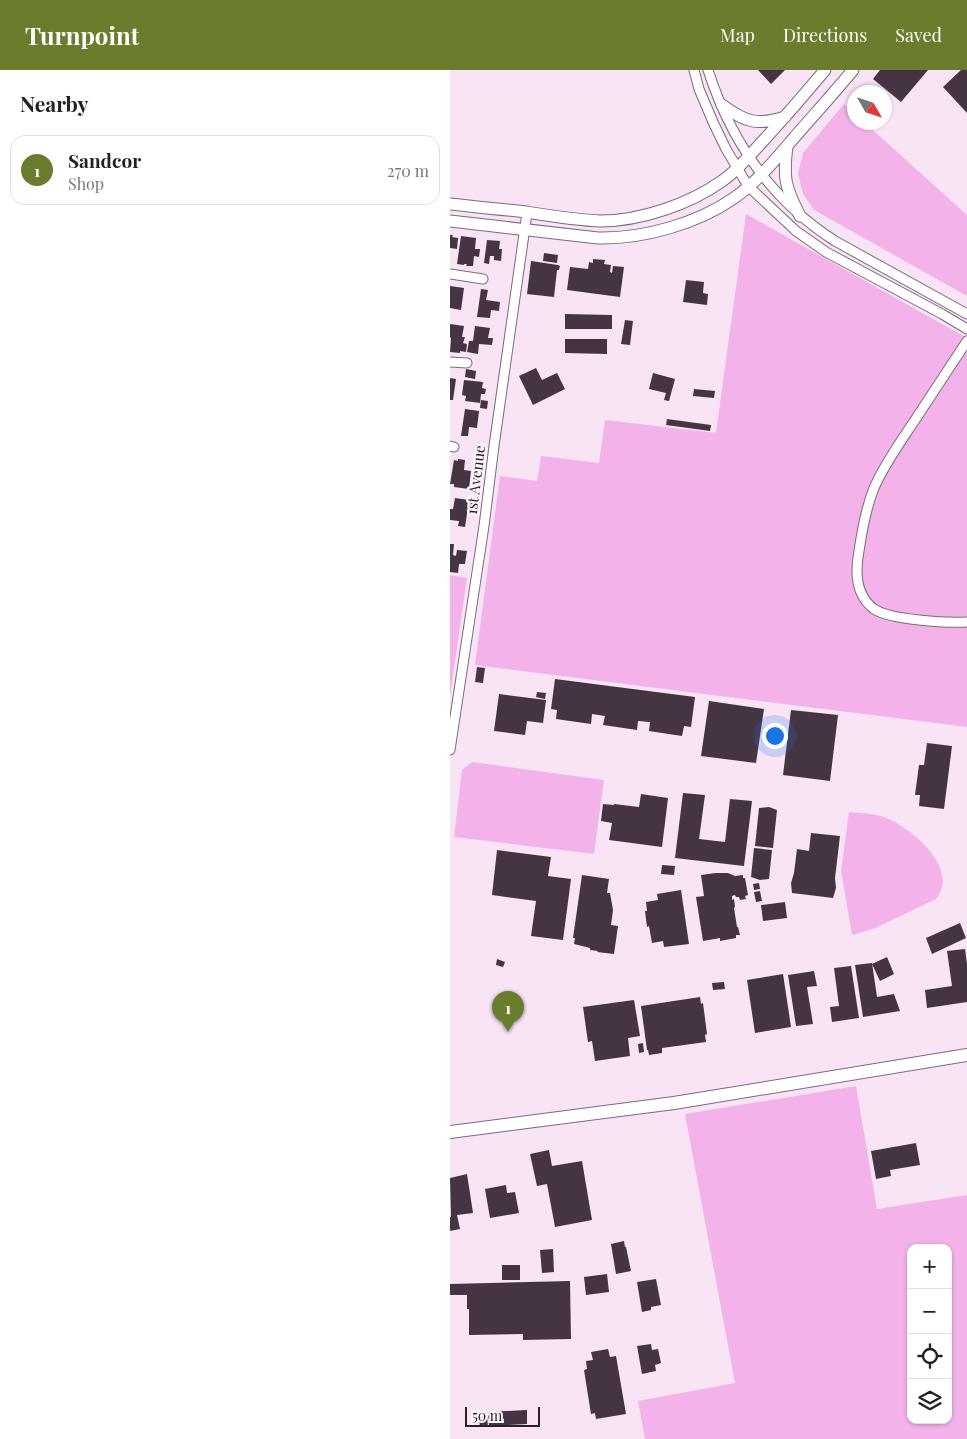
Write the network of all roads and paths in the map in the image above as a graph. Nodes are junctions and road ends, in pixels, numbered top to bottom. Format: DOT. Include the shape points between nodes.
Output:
graph roads {
  1 [pos="694,70"];
  2 [pos="708,70"];
  3 [pos="825,70"];
  4 [pos="852,70"];
  5 [pos="722,105"];
  6 [pos="785,117"];
  7 [pos="787,146"];
  8 [pos="749,157"];
  9 [pos="737,168"];
  10 [pos="761,175"];
  11 [pos="748,186"];
  12 [pos="450,204"];
  13 [pos="526,212"];
  14 [pos="800,216"];
  15 [pos="450,221"];
  16 [pos="524,230"];
  17 [pos="450,274"];
  18 [pos="482,279"];
  19 [pos="967,314"];
  20 [pos="967,329"];
  21 [pos="967,341"];
  22 [pos="450,362"];
  23 [pos="467,363"];
  24 [pos="967,622"];
  25 [pos="450,750"];
  26 [pos="967,1055"];
  27 [pos="450,1132"];
  1 -- 9 [label="street" via="713,122"];
  2 -- 5 [label="street"];
  3 -- 6 [label="street"];
  4 -- 7 [label="street"];
  5 -- 6 [label="street" via="751,121 766,122"];
  5 -- 8 [label="street"];
  6 -- 8 [label="street"];
  7 -- 10 [label="street"];
  7 -- 14 [label="street" via="785,181"];
  8 -- 9 [label="street"];
  8 -- 10 [label="street"];
  9 -- 11 [label="street"];
  9 -- 13 [label="street" via="723,181 683,204 623,219 602,221"];
  10 -- 11 [label="street"];
  10 -- 14 [label="street"];
  11 -- 16 [label="street" via="708,213 639,235 598,238"];
  11 -- 20 [label="street" via="796,231 826,252"];
  12 -- 13 [label="street"];
  13 -- 16 [label="street, 1st Avenue"];
  14 -- 19 [label="street" via="835,240"];
  15 -- 16 [label="street"];
  16 -- 25 [label="street, 1st Avenue"];
  17 -- 18 [label="street"];
  21 -- 24 [label="street" via="890,458 874,489 863,525 857,563 858,586 866,602 885,615"];
  22 -- 23 [label="street"];
  26 -- 27 [label="main road" via="674,1103"];
}
